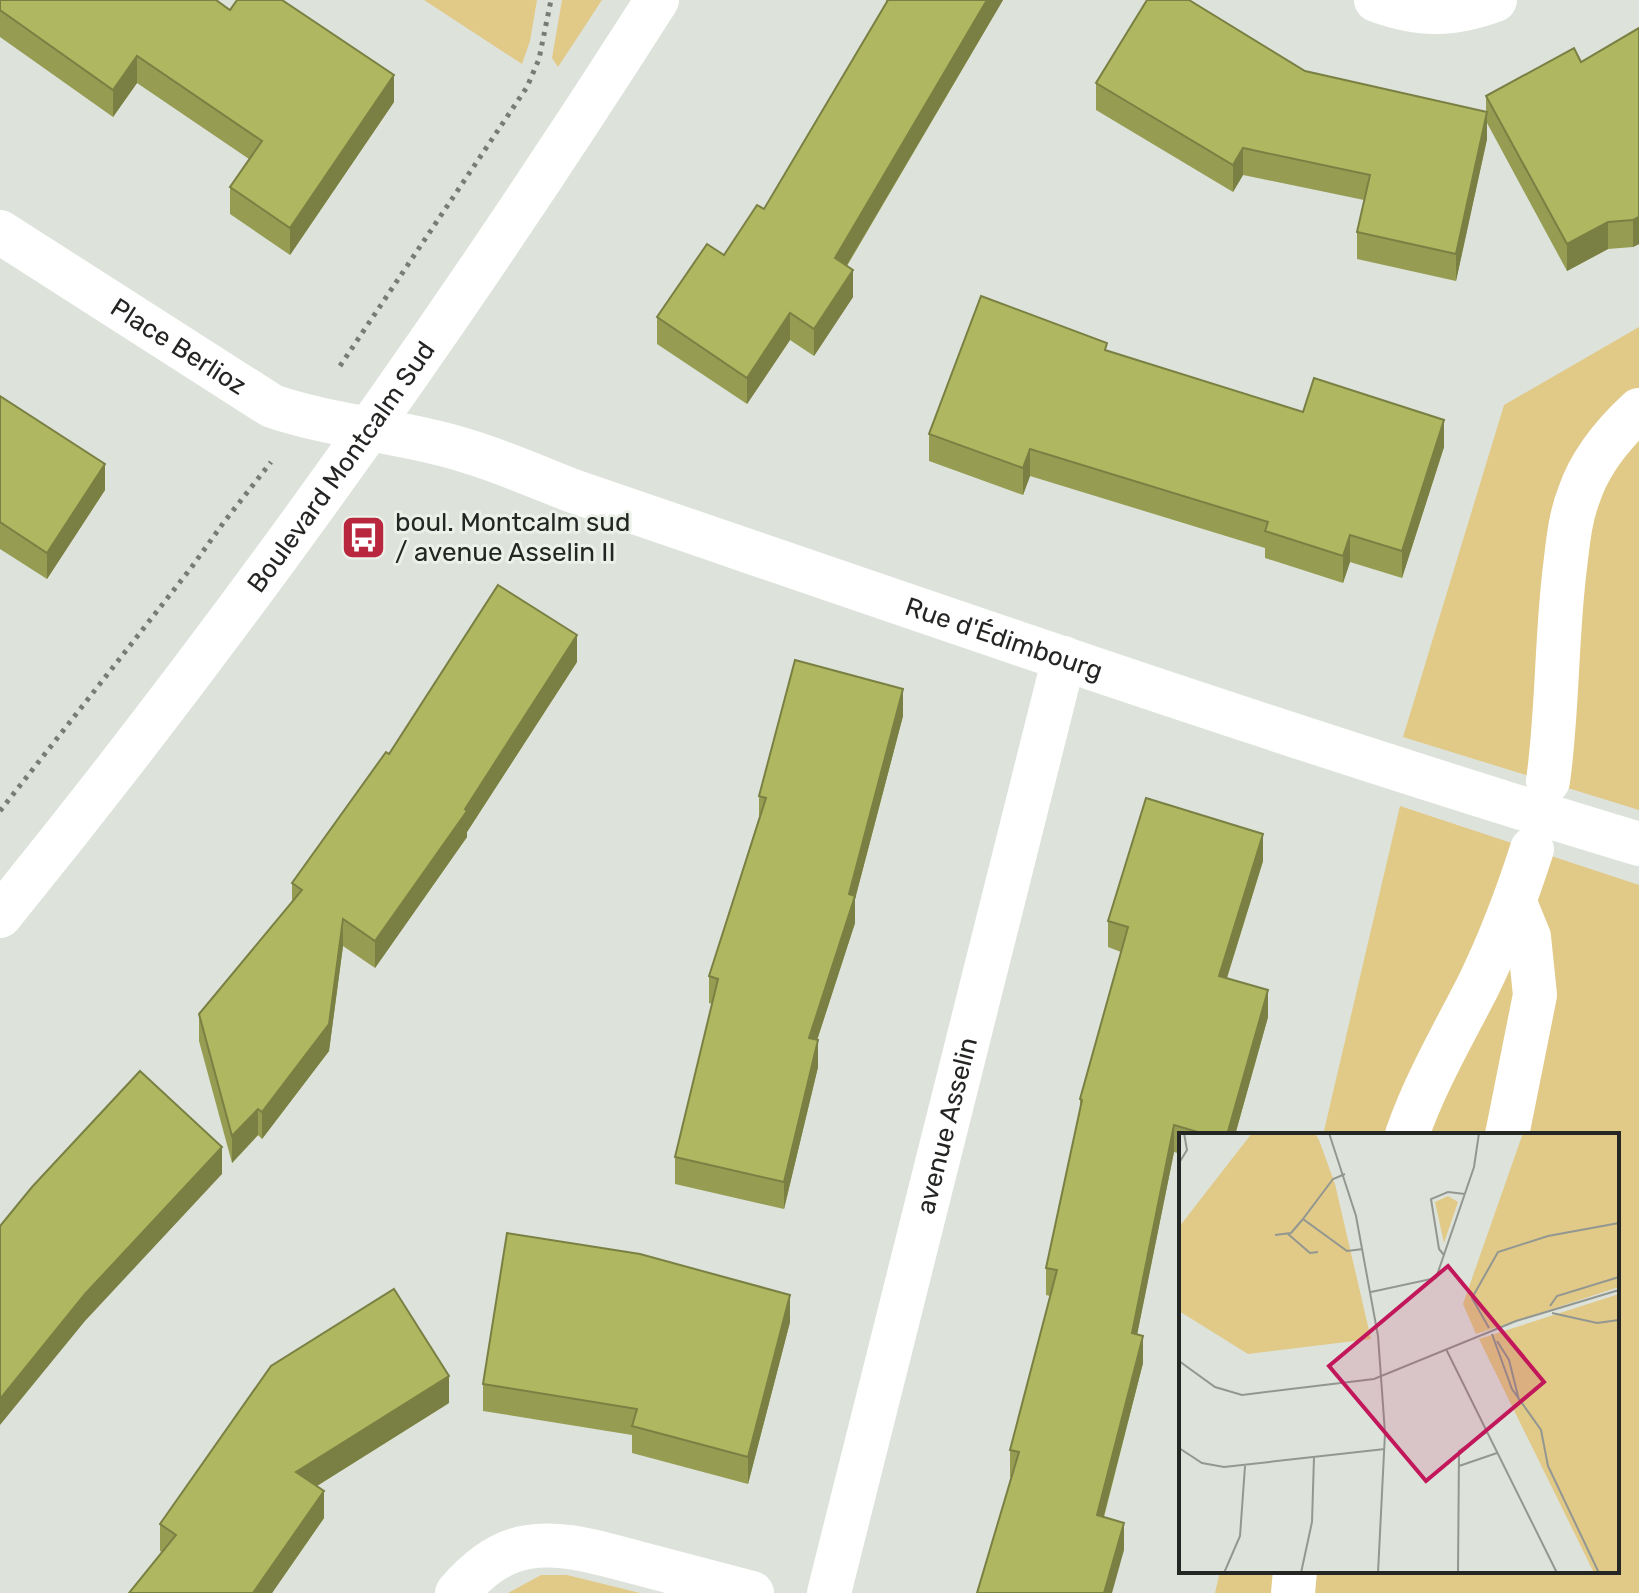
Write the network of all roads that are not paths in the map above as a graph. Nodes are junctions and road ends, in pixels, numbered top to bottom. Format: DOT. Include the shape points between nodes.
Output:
graph roads {
  1 [pos="657,0"];
  2 [pos="1376,0"];
  3 [pos="1495,0"];
  4 [pos="0,232"];
  5 [pos="1639,410"];
  6 [pos="369,429"];
  7 [pos="1064,658"];
  8 [pos="1548,781"];
  9 [pos="1639,844"];
  10 [pos="1532,849"];
  11 [pos="1515,903"];
  12 [pos="0,916"];
  13 [pos="1408,1133"];
  14 [pos="1507,1133"];
  15 [pos="457,1593"];
  16 [pos="752,1593"];
  17 [pos="829,1593"];
  1 -- 6 [label="street, Boulevard Montcalm Sud"];
  2 -- 3 [label="street" via="1407,11 1437,13"];
  4 -- 6 [label="street, Place Berlioz" via="272,406"];
  5 -- 8 [label="street" via="1594,463 1569,530"];
  6 -- 7 [label="street, Rue d'Édimbourg" via="496,460"];
  6 -- 12 [label="street, Boulevard Montcalm Sud" via="166,707"];
  7 -- 9 [label="street, Rue d'Édimbourg"];
  7 -- 17 [label="street, avenue Asselin"];
  10 -- 11 [label="street"];
  11 -- 13 [label="street"];
  11 -- 14 [label="street" via="1529,937 1535,995"];
  15 -- 16 [label="street" via="495,1560 526,1547 556,1545"];
}
